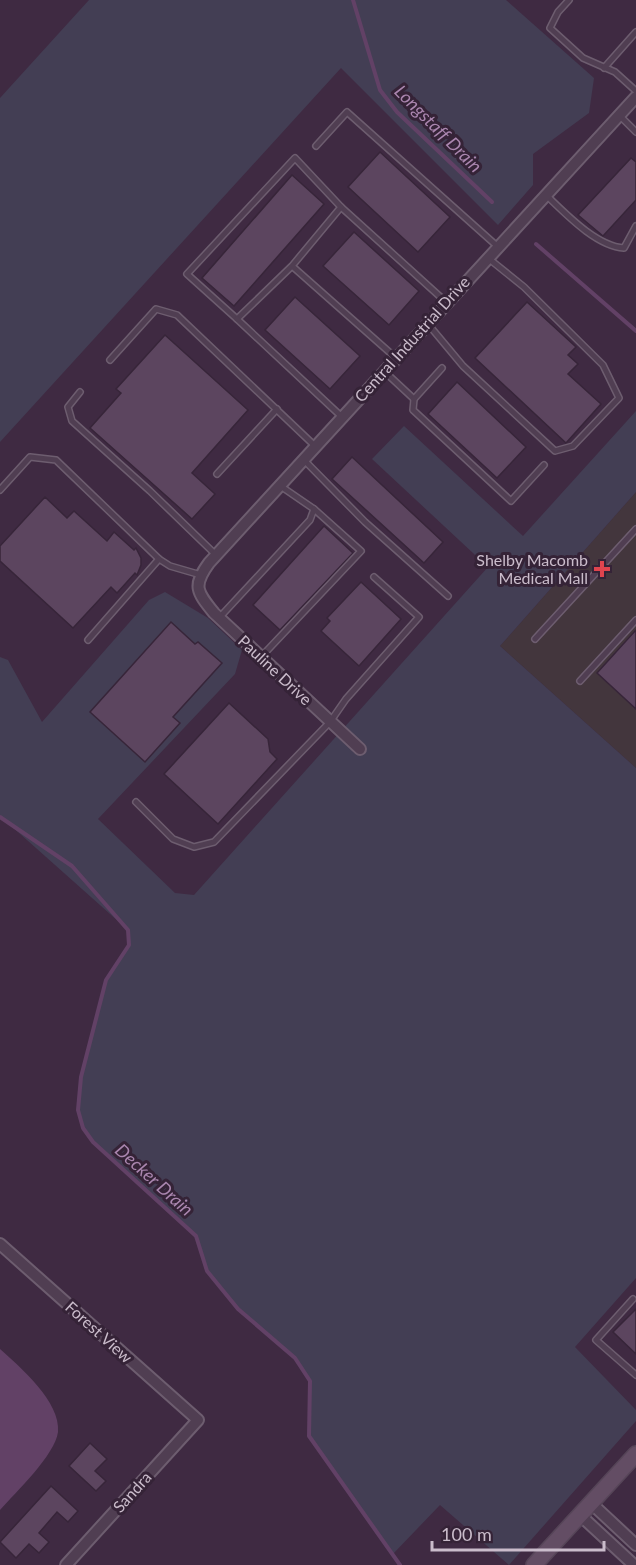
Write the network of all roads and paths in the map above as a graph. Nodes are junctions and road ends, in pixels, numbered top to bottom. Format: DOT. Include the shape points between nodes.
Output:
graph roads {
  1 [pos="569,0"];
  2 [pos="636,32"];
  3 [pos="604,68"];
  4 [pos="636,91"];
  5 [pos="636,96"];
  6 [pos="619,115"];
  7 [pos="636,132"];
  8 [pos="316,146"];
  9 [pos="545,194"];
  10 [pos="341,207"];
  11 [pos="636,225"];
  12 [pos="497,246"];
  13 [pos="487,257"];
  14 [pos="292,266"];
  15 [pos="446,302"];
  16 [pos="237,319"];
  17 [pos="427,323"];
  18 [pos="396,358"];
  19 [pos="110,360"];
  20 [pos="442,368"];
  21 [pos="384,370"];
  22 [pos="81,392"];
  23 [pos="414,399"];
  24 [pos="277,409"];
  25 [pos="342,417"];
  26 [pos="315,446"];
  27 [pos="303,459"];
  28 [pos="544,465"];
  29 [pos="217,474"];
  30 [pos="279,485"];
  31 [pos="0,490"];
  32 [pos="314,509"];
  33 [pos="636,528"];
  34 [pos="216,555"];
  35 [pos="159,559"];
  36 [pos="201,575"];
  37 [pos="374,577"];
  38 [pos="197,587"];
  39 [pos="447,596"];
  40 [pos="219,618"];
  41 [pos="636,620"];
  42 [pos="535,639"];
  43 [pos="88,640"];
  44 [pos="261,657"];
  45 [pos="580,681"];
  46 [pos="330,722"];
  47 [pos="360,749"];
  48 [pos="136,802"];
  49 [pos="0,1244"];
  50 [pos="633,1299"];
  51 [pos="636,1375"];
  52 [pos="198,1420"];
  53 [pos="636,1454"];
  54 [pos="591,1503"];
  55 [pos="580,1515"];
  56 [pos="636,1545"];
  57 [pos="66,1565"];
  58 [pos="534,1565"];
  59 [pos="634,1565"];
  1 -- 3 [label="lane" via="550,28 583,58"];
  2 -- 3 [label="lane"];
  3 -- 4 [label="lane" via="615,72"];
  5 -- 6 [label="street, Central Industrial Drive"];
  6 -- 7 [label="lane"];
  6 -- 9 [label="street, Central Industrial Drive"];
  8 -- 12 [label="lane" via="347,111"];
  9 -- 11 [label="lane" via="576,224 613,247 624,248"];
  9 -- 12 [label="street, Central Industrial Drive"];
  10 -- 14 [label="lane"];
  10 -- 15 [label="lane"];
  10 -- 16 [label="lane" via="295,158 188,274"];
  12 -- 13 [label="street, Central Industrial Drive"];
  13 -- 15 [label="street, Central Industrial Drive"];
  13 -- 17 [label="lane" via="524,287 603,364 619,398 573,446 555,451 464,366"];
  14 -- 16 [label="lane"];
  14 -- 18 [label="lane"];
  15 -- 17 [label="street, Central Industrial Drive"];
  16 -- 25 [label="lane"];
  17 -- 18 [label="street, Central Industrial Drive"];
  18 -- 21 [label="street, Central Industrial Drive"];
  19 -- 24 [label="lane" via="156,309 177,315"];
  20 -- 23 [label="lane"];
  21 -- 23 [label="lane"];
  21 -- 25 [label="street, Central Industrial Drive"];
  22 -- 34 [label="lane" via="68,407 72,421"];
  23 -- 28 [label="lane" via="412,410 511,501"];
  24 -- 26 [label="lane"];
  24 -- 29 [label="lane"];
  25 -- 26 [label="street, Central Industrial Drive"];
  26 -- 27 [label="street, Central Industrial Drive"];
  27 -- 30 [label="street, Central Industrial Drive"];
  27 -- 39 [label="lane"];
  30 -- 32 [label="lane"];
  30 -- 34 [label="street, Central Industrial Drive"];
  31 -- 35 [label="lane" via="30,457 56,460"];
  32 -- 40 [label="lane" via="310,520"];
  32 -- 44 [label="lane" via="361,550"];
  33 -- 42 [label="lane"];
  34 -- 36 [label="street, Central Industrial Drive"];
  35 -- 36 [label="lane"];
  35 -- 43 [label="lane"];
  36 -- 38 [label="street, Central Industrial Drive"];
  37 -- 46 [label="lane" via="419,617"];
  38 -- 40 [label="street, Pauline Drive"];
  40 -- 44 [label="street, Pauline Drive"];
  41 -- 45 [label="lane"];
  44 -- 46 [label="street, Pauline Drive"];
  46 -- 47 [label="street, Pauline Drive"];
  46 -- 48 [label="lane" via="213,842 194,847 173,838"];
  49 -- 52 [label="street, Forest View"];
  50 -- 51 [label="lane" via="597,1340"];
  52 -- 57 [label="street, Sandra"];
  53 -- 54 [label="street"];
  54 -- 55 [label="street"];
  54 -- 56 [label="street"];
  55 -- 58 [label="street"];
  55 -- 59 [label="street"];
}
